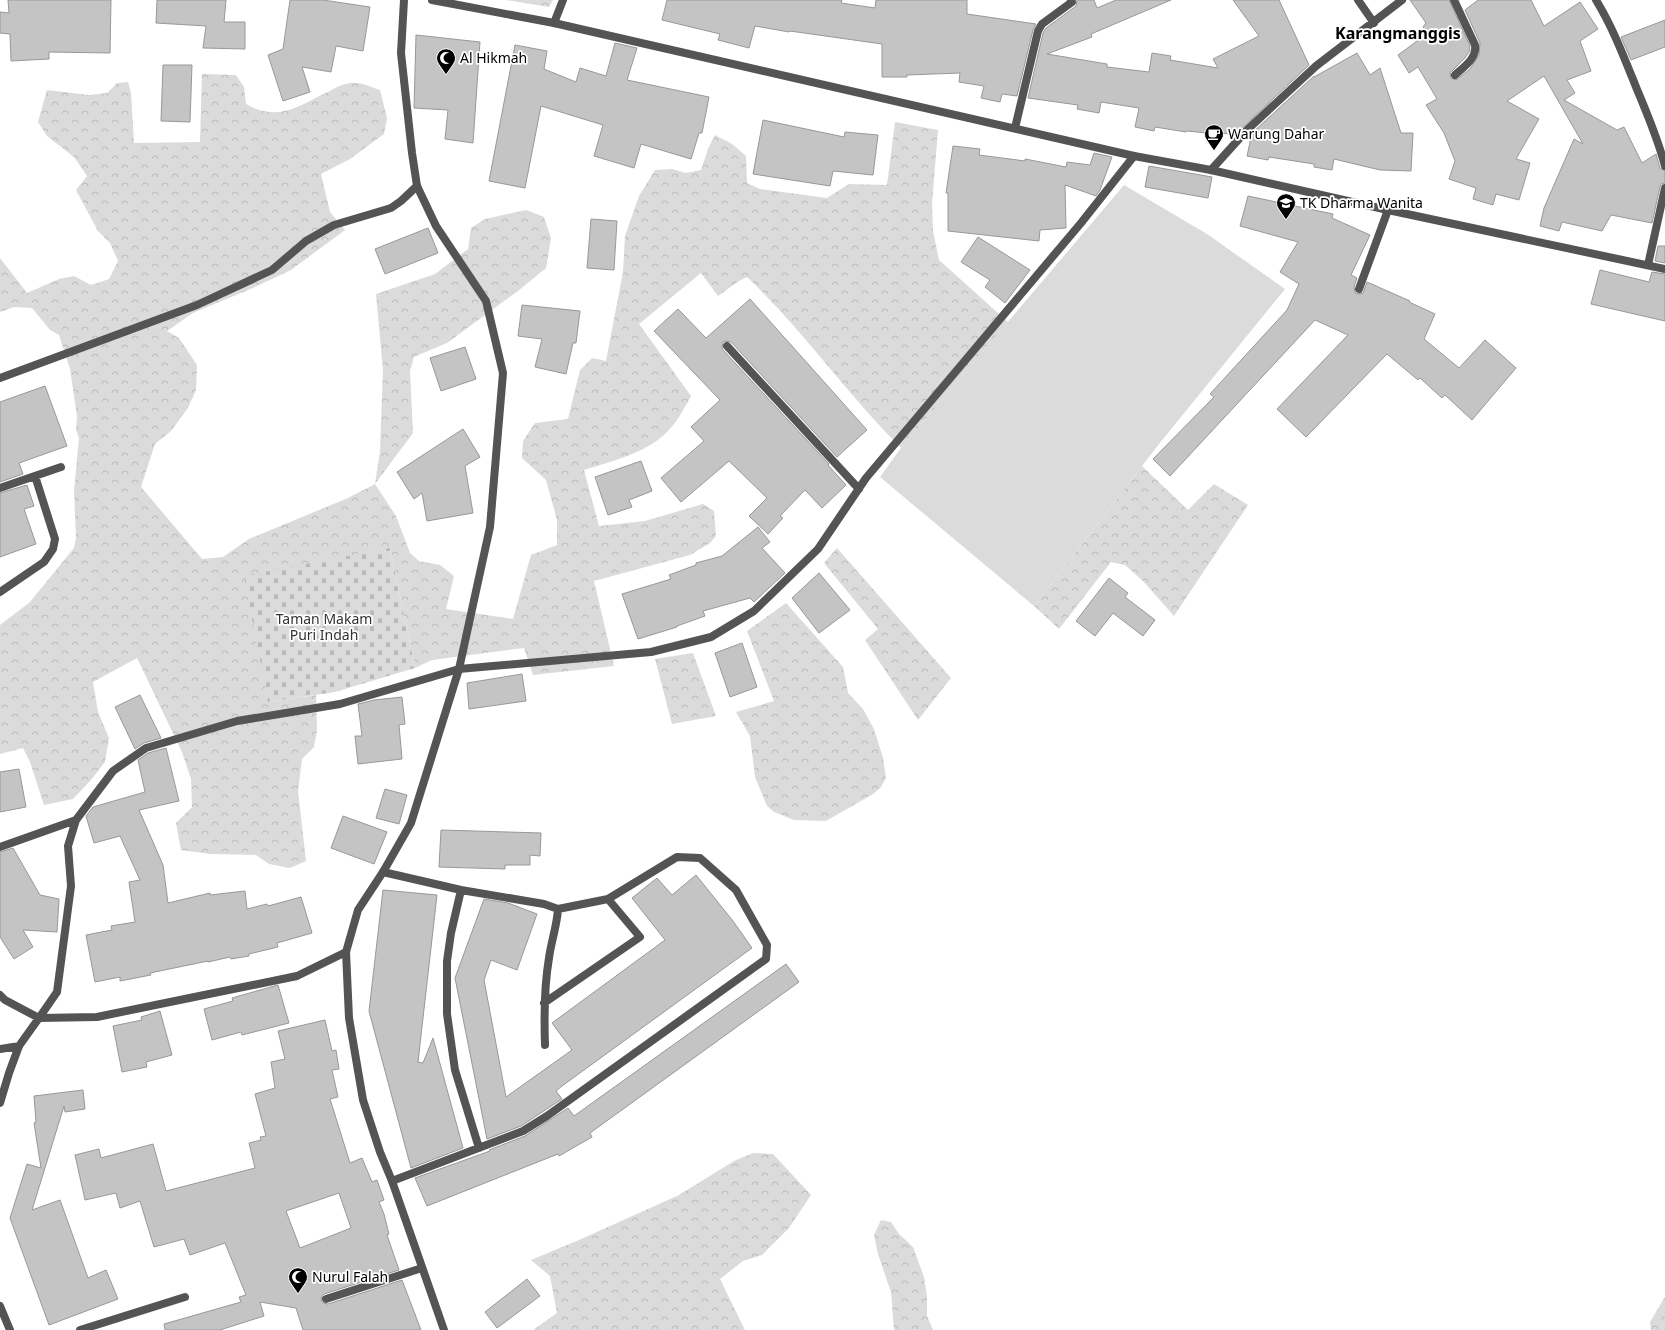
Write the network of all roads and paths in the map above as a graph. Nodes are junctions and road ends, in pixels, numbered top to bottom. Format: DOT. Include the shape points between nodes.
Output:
graph roads {
  1 [pos="404,0"];
  2 [pos="432,0"];
  3 [pos="563,0"];
  4 [pos="1071,0"];
  5 [pos="1358,0"];
  6 [pos="1402,0"];
  7 [pos="1454,0"];
  8 [pos="1596,0"];
  9 [pos="554,23"];
  10 [pos="1374,23"];
  11 [pos="1456,75"];
  12 [pos="1015,128"];
  13 [pos="1134,156"];
  14 [pos="1665,166"];
  15 [pos="1211,170"];
  16 [pos="417,186"];
  17 [pos="1665,188"];
  18 [pos="1388,210"];
  19 [pos="1648,265"];
  20 [pos="1665,269"];
  21 [pos="1359,288"];
  22 [pos="728,346"];
  23 [pos="0,378"];
  24 [pos="61,467"];
  25 [pos="35,476"];
  26 [pos="0,488"];
  27 [pos="859,489"];
  28 [pos="0,592"];
  29 [pos="458,669"];
  30 [pos="76,820"];
  31 [pos="0,847"];
  32 [pos="383,872"];
  33 [pos="461,890"];
  34 [pos="608,899"];
  35 [pos="558,909"];
  36 [pos="346,952"];
  37 [pos="0,995"];
  38 [pos="544,1004"];
  39 [pos="39,1018"];
  40 [pos="545,1045"];
  41 [pos="19,1046"];
  42 [pos="0,1049"];
  43 [pos="0,1103"];
  44 [pos="479,1148"];
  45 [pos="392,1181"];
  46 [pos="422,1268"];
  47 [pos="185,1298"];
  48 [pos="326,1299"];
  49 [pos="0,1306"];
  50 [pos="10,1330"];
  51 [pos="80,1330"];
  52 [pos="444,1330"];
  1 -- 16 [label="street" via="401,53"];
  2 -- 9 [label="street"];
  3 -- 9 [label="street"];
  4 -- 12 [label="street" via="1072,2 1042,24 1038,31"];
  5 -- 10 [label="street"];
  6 -- 10 [label="street"];
  7 -- 11 [label="street" via="1476,45 1475,56"];
  8 -- 14 [label="street" via="1622,53 1659,144"];
  9 -- 12 [label="street"];
  10 -- 15 [label="street" via="1316,66 1248,128"];
  12 -- 13 [label="street"];
  13 -- 15 [label="street"];
  13 -- 27 [label="street"];
  15 -- 18 [label="street"];
  16 -- 23 [label="street" via="391,208 334,225 306,241 272,270 197,305"];
  16 -- 29 [label="street" via="436,226 486,301 503,373 490,527"];
  17 -- 19 [label="street"];
  18 -- 19 [label="street"];
  18 -- 21 [label="street"];
  19 -- 20 [label="street"];
  22 -- 27 [label="street"];
  24 -- 25 [label="street"];
  25 -- 26 [label="street"];
  25 -- 28 [label="street" via="54,539 54,549 44,562"];
  27 -- 29 [label="street" via="818,549 754,611 711,637 651,652"];
  29 -- 30 [label="street" via="340,704 237,720 146,748 113,771"];
  29 -- 32 [label="street" via="411,823"];
  30 -- 31 [label="street"];
  30 -- 39 [label="street" via="68,846 71,886 57,992"];
  32 -- 33 [label="street"];
  32 -- 36 [label="street" via="358,910"];
  33 -- 35 [label="street" via="544,904"];
  33 -- 44 [label="street" via="447,961 447,1014 456,1070"];
  34 -- 35 [label="street"];
  34 -- 38 [label="street" via="640,937"];
  34 -- 44 [label="street" via="677,857 700,858 736,890 767,945 766,959 547,1116 523,1131"];
  35 -- 38 [label="street"];
  36 -- 39 [label="street" via="297,976 97,1017"];
  36 -- 45 [label="street" via="349,1018 364,1100"];
  37 -- 39 [label="street"];
  38 -- 40 [label="street"];
  39 -- 41 [label="street"];
  41 -- 42 [label="street"];
  41 -- 43 [label="street"];
  44 -- 45 [label="street"];
  45 -- 46 [label="street"];
  46 -- 48 [label="street"];
  46 -- 52 [label="street"];
  47 -- 51 [label="street"];
  49 -- 50 [label="street"];
}
